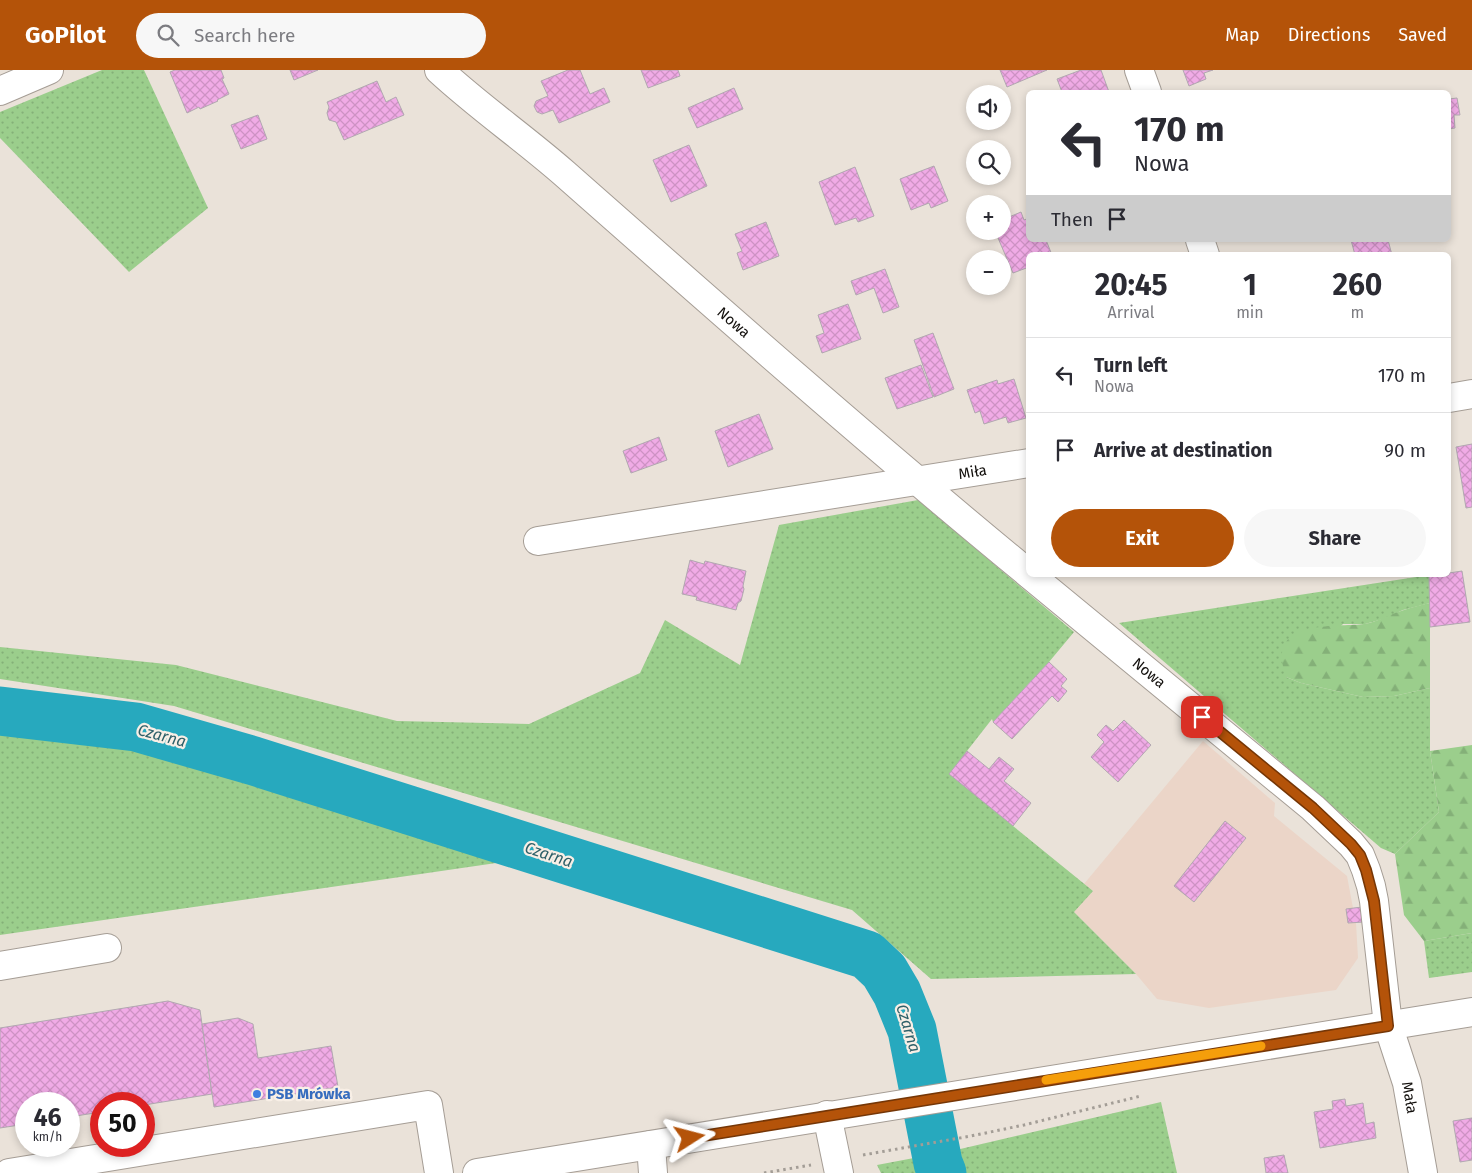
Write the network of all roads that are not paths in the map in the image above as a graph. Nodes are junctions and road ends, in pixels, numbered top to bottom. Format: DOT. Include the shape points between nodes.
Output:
graph roads {
  1 [pos="49,70"];
  2 [pos="439,70"];
  3 [pos="1139,70"];
  4 [pos="1146,90"];
  5 [pos="0,91"];
  6 [pos="1472,394"];
  7 [pos="1451,398"];
  8 [pos="1026,463"];
  9 [pos="916,481"];
  10 [pos="538,541"];
  11 [pos="1026,572"];
  12 [pos="1033,577"];
  13 [pos="107,948"];
  14 [pos="0,966"];
  15 [pos="1472,1012"];
  16 [pos="1388,1026"];
  17 [pos="827,1116"];
  18 [pos="651,1145"];
  19 [pos="9,1173"];
  20 [pos="439,1173"];
  21 [pos="477,1173"];
  22 [pos="653,1173"];
  23 [pos="839,1173"];
  24 [pos="1422,1173"];
  1 -- 5 [label="street"];
  2 -- 9 [label="street, Nowa" via="543,155"];
  3 -- 4 [label="street"];
  6 -- 7 [label="street"];
  8 -- 9 [label="street, Miła"];
  9 -- 10 [label="street, Miła"];
  9 -- 11 [label="street, Nowa"];
  12 -- 16 [label="street, Nowa" via="1313,808 1360,855 1374,901"];
  13 -- 14 [label="street"];
  15 -- 16 [label="street"];
  16 -- 17 [label="street"];
  16 -- 24 [label="street, Mała" via="1406,1083"];
  17 -- 18 [label="street"];
  17 -- 23 [label="street"];
  18 -- 21 [label="street"];
  18 -- 22 [label="street"];
  19 -- 20 [label="street" via="428,1104"];
}
